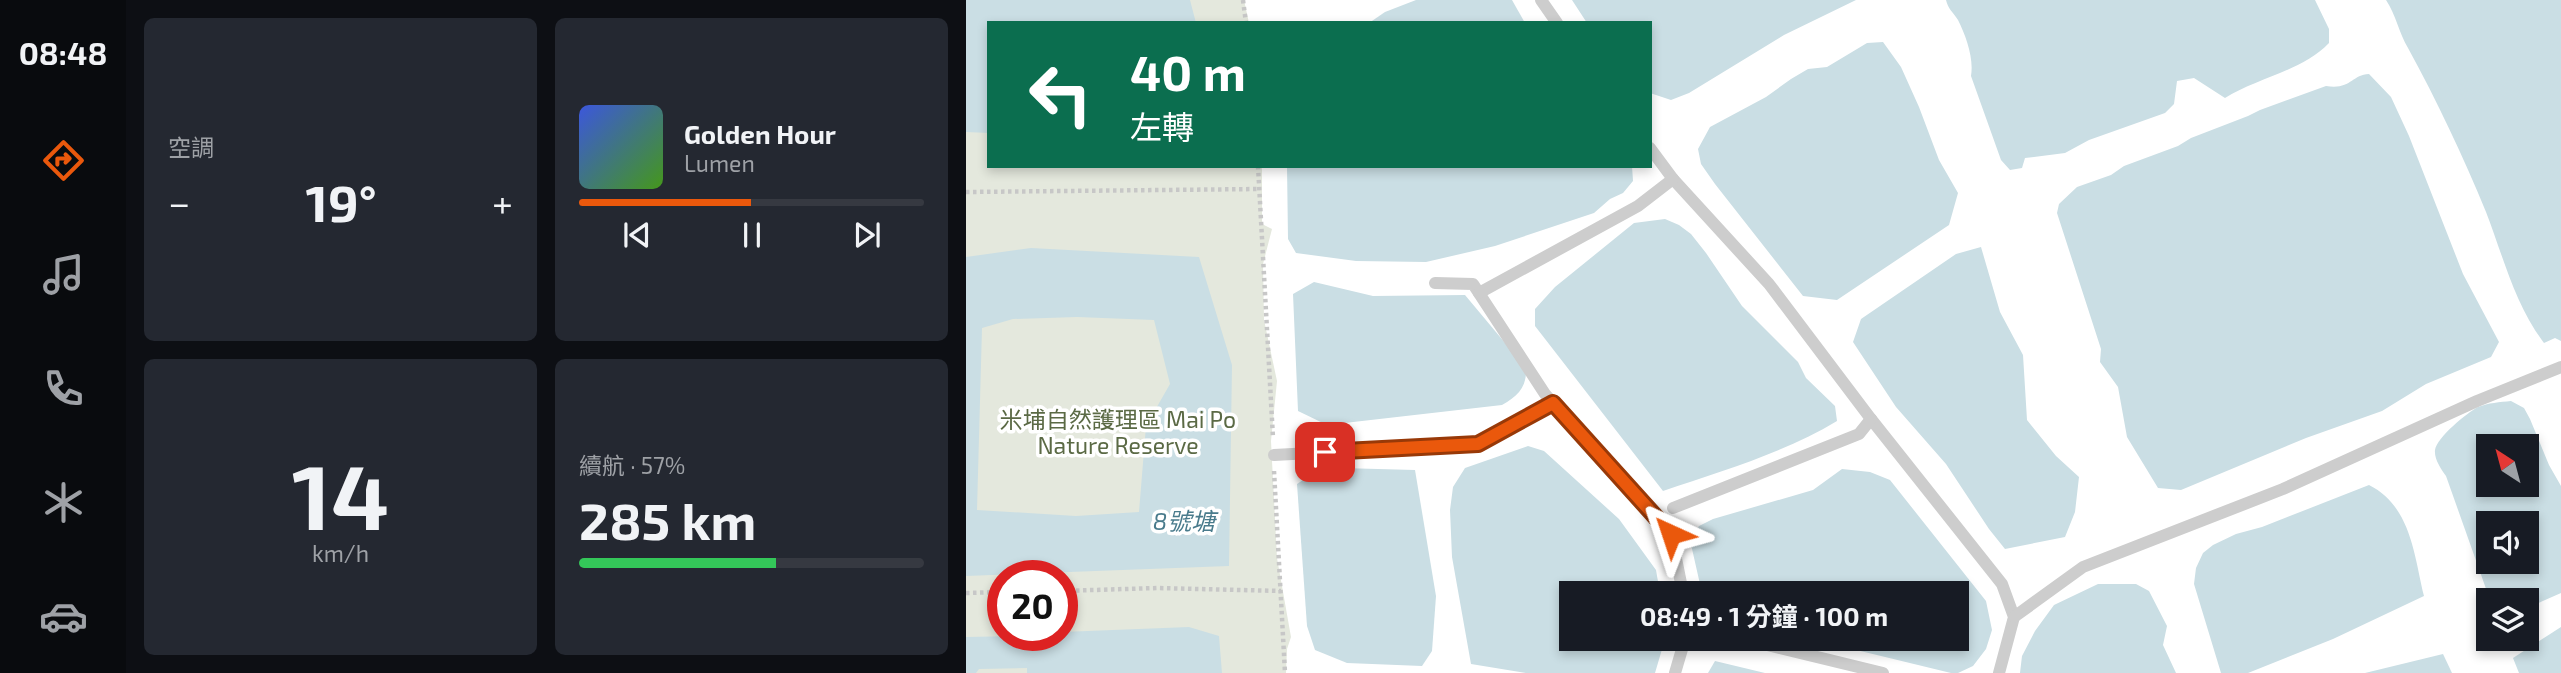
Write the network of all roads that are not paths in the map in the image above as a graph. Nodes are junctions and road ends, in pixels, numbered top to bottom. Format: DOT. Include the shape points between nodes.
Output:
graph roads {
  1 [pos="1541,0"];
  2 [pos="1556,21"];
  3 [pos="1652,151"];
  4 [pos="1673,179"];
  5 [pos="1434,283"];
  6 [pos="1479,293"];
  7 [pos="2561,367"];
  8 [pos="1553,403"];
  9 [pos="1871,419"];
  10 [pos="1273,455"];
  11 [pos="1673,508"];
  12 [pos="1681,581"];
  13 [pos="2014,617"];
  14 [pos="1681,651"];
  15 [pos="1792,651"];
  16 [pos="1675,673"];
  17 [pos="1882,673"];
  18 [pos="1999,673"];
  1 -- 2 [label="lane"];
  3 -- 4 [label="lane"];
  4 -- 6 [label="lane" via="1638,206"];
  4 -- 9 [label="lane" via="1769,284"];
  5 -- 6 [label="lane" via="1472,284"];
  6 -- 8 [label="lane"];
  7 -- 13 [label="lane" via="2283,489 2083,567"];
  8 -- 10 [label="lane" via="1478,444"];
  8 -- 12 [label="lane" via="1671,534"];
  9 -- 11 [label="lane" via="1859,434"];
  9 -- 13 [label="lane" via="2002,584"];
  13 -- 18 [label="lane"];
  14 -- 16 [label="lane"];
  15 -- 17 [label="lane"];
}
